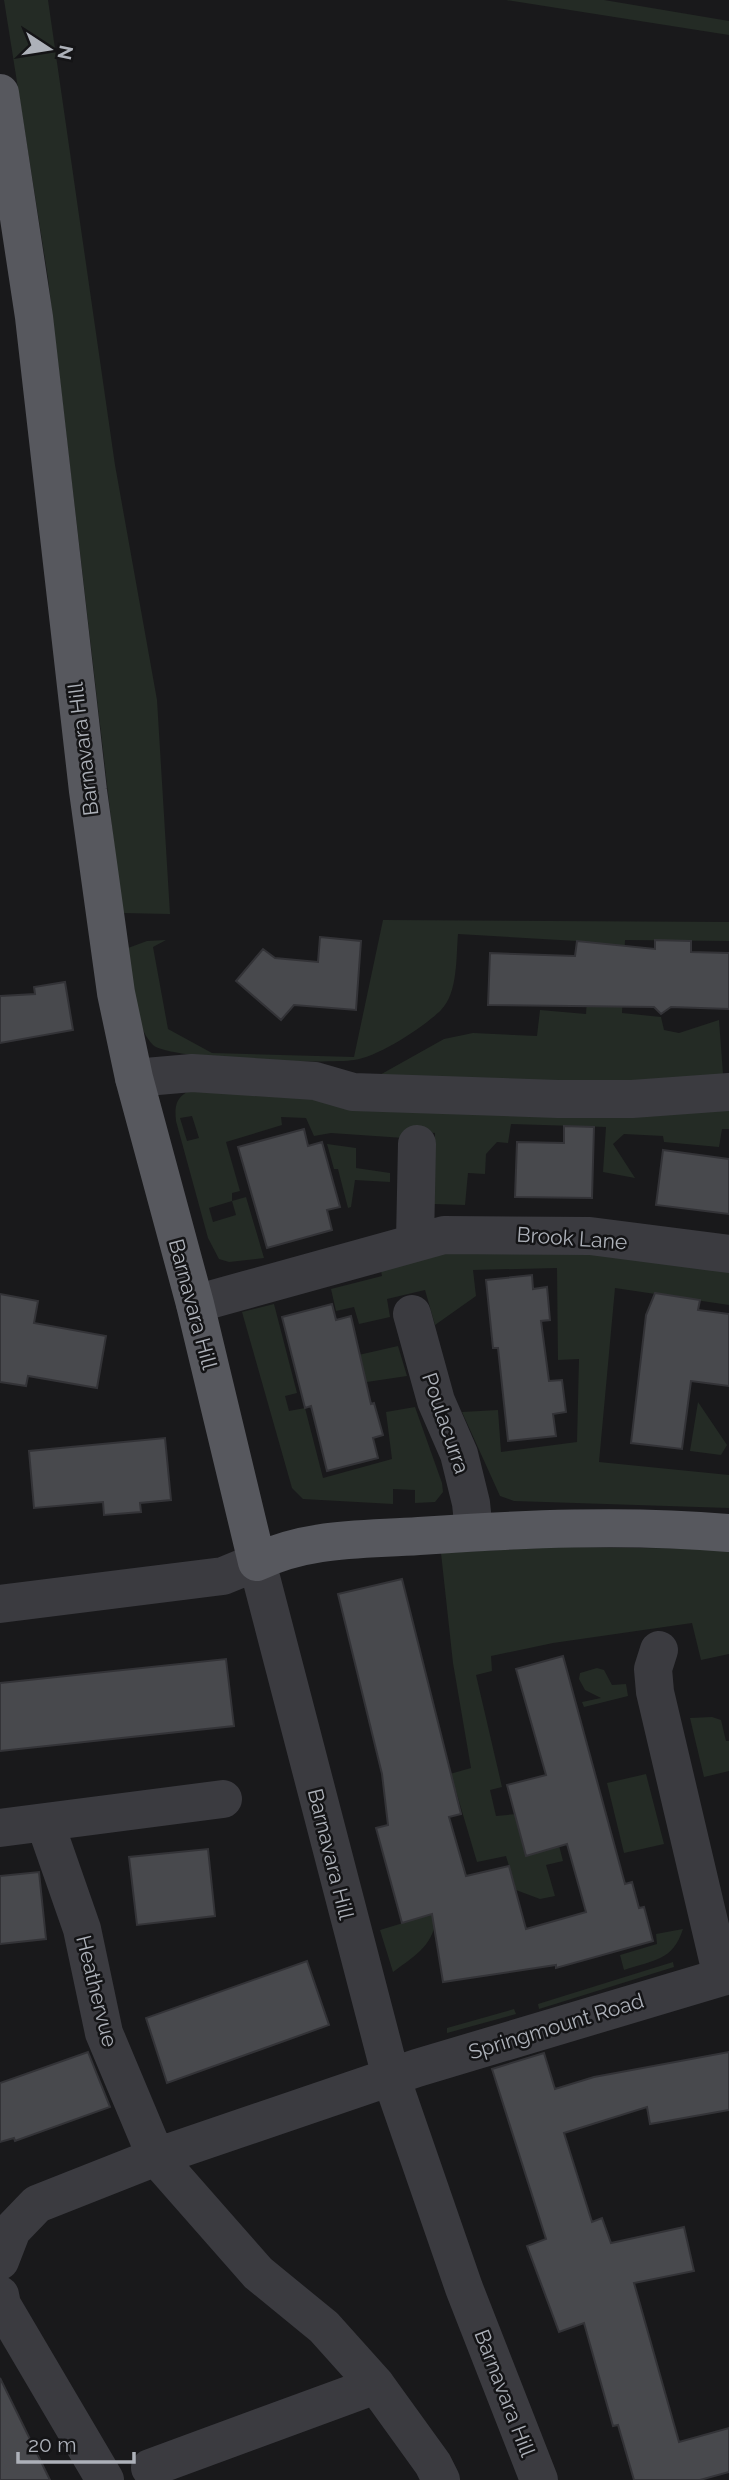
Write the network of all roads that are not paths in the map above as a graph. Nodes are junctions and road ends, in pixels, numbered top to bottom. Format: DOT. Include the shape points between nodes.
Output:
graph roads {
  1 [pos="0,93"];
  2 [pos="134,1078"];
  3 [pos="729,1093"];
  4 [pos="417,1144"];
  5 [pos="415,1240"];
  6 [pos="729,1254"];
  7 [pos="195,1304"];
  8 [pos="412,1314"];
  9 [pos="474,1532"];
  10 [pos="729,1533"];
  11 [pos="257,1562"];
  12 [pos="0,1604"];
  13 [pos="659,1650"];
  14 [pos="223,1799"];
  15 [pos="45,1823"];
  16 [pos="0,1828"];
  17 [pos="725,1976"];
  18 [pos="391,2077"];
  19 [pos="156,2157"];
  20 [pos="0,2262"];
  21 [pos="0,2295"];
  22 [pos="376,2385"];
  23 [pos="150,2468"];
  24 [pos="105,2480"];
  25 [pos="441,2480"];
  26 [pos="539,2480"];
  1 -- 2 [label="main road, Barnavara Hill" via="34,317 102,907"];
  2 -- 3 [label="street" via="192,1073 314,1081 353,1091 558,1099"];
  2 -- 7 [label="main road, Barnavara Hill"];
  4 -- 5 [label="street"];
  5 -- 6 [label="street, Brook Lane" via="444,1235 578,1236"];
  5 -- 7 [label="street, Brook Lane" via="360,1260"];
  7 -- 11 [label="main road, Barnavara Hill"];
  8 -- 9 [label="street, Poulacurra" via="436,1401 459,1454"];
  9 -- 10 [label="main road"];
  9 -- 11 [label="main road" via="304,1543"];
  11 -- 12 [label="street" via="223,1576"];
  11 -- 18 [label="street, Barnavara Hill"];
  13 -- 17 [label="street, Springmount Road" via="653,1669 655,1692"];
  14 -- 15 [label="street"];
  15 -- 16 [label="street"];
  15 -- 19 [label="street, Heathervue" via="82,1929 104,2033"];
  17 -- 18 [label="street, Springmount Road"];
  18 -- 19 [label="street"];
  18 -- 26 [label="street, Barnavara Hill" via="464,2288"];
  19 -- 20 [label="street" via="37,2204 12,2230"];
  19 -- 22 [label="street, Heathervue" via="258,2273 324,2327"];
  21 -- 24 [label="street"];
  22 -- 23 [label="street"];
  22 -- 25 [label="street, Heathervue"];
}
